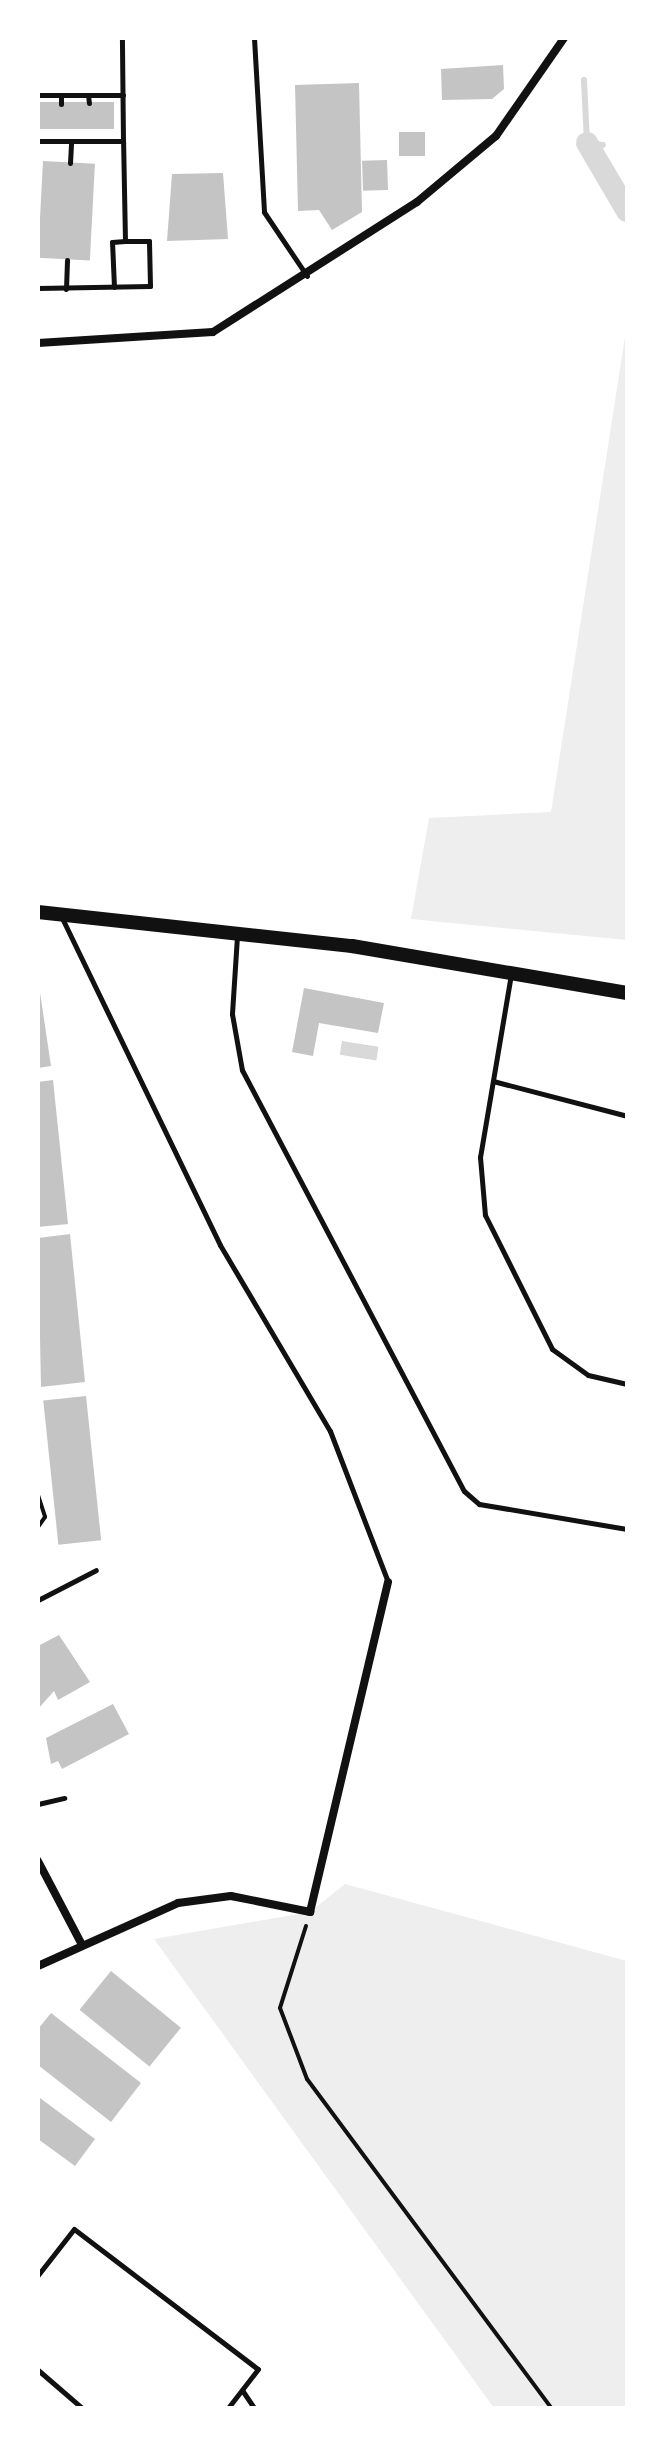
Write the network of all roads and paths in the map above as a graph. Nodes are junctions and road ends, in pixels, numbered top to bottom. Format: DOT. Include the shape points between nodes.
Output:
graph roads {
  1 [pos="122,38"];
  2 [pos="254,38"];
  3 [pos="564,38"];
  4 [pos="38,95"];
  5 [pos="61,95"];
  6 [pos="88,95"];
  7 [pos="123,95"];
  8 [pos="89,103"];
  9 [pos="61,104"];
  10 [pos="89,130"];
  11 [pos="60,131"];
  12 [pos="38,141"];
  13 [pos="60,141"];
  14 [pos="71,141"];
  15 [pos="90,141"];
  16 [pos="123,141"];
  17 [pos="70,163"];
  18 [pos="125,241"];
  19 [pos="67,260"];
  20 [pos="307,276"];
  21 [pos="114,287"];
  22 [pos="38,288"];
  23 [pos="66,289"];
  24 [pos="38,343"];
  25 [pos="38,912"];
  26 [pos="60,914"];
  27 [pos="237,931"];
  28 [pos="511,973"];
  29 [pos="627,993"];
  30 [pos="493,1081"];
  31 [pos="627,1116"];
  32 [pos="627,1384"];
  33 [pos="38,1495"];
  34 [pos="38,1527"];
  35 [pos="627,1529"];
  36 [pos="96,1570"];
  37 [pos="388,1582"];
  38 [pos="38,1600"];
  39 [pos="64,1798"];
  40 [pos="38,1804"];
  41 [pos="38,1861"];
  42 [pos="310,1912"];
  43 [pos="81,1943"];
  44 [pos="38,1966"];
  45 [pos="38,2275"];
  46 [pos="38,2370"];
  47 [pos="242,2390"];
  48 [pos="82,2408"];
  49 [pos="228,2408"];
  50 [pos="254,2408"];
  51 [pos="551,2408"];
  1 -- 7 [label="lane"];
  2 -- 20 [label="lane" via="264,212"];
  3 -- 20 [label="street" via="496,136 417,202"];
  4 -- 5 [label="lane"];
  5 -- 6 [label="lane"];
  5 -- 9 [label="lane"];
  6 -- 7 [label="lane"];
  6 -- 8 [label="lane"];
  7 -- 16 [label="lane"];
  10 -- 15 [label="lane"];
  11 -- 13 [label="lane"];
  12 -- 13 [label="lane"];
  13 -- 14 [label="lane"];
  14 -- 15 [label="lane"];
  14 -- 17 [label="lane"];
  15 -- 16 [label="lane"];
  16 -- 18 [label="lane"];
  18 -- 21 [label="lane" via="112,242"];
  18 -- 21 [label="lane" via="149,241 150,286"];
  19 -- 23 [label="lane"];
  20 -- 24 [label="street" via="213,332"];
  21 -- 23 [label="lane"];
  22 -- 23 [label="lane"];
  25 -- 26 [label="main road"];
  26 -- 27 [label="main road"];
  26 -- 37 [label="lane" via="220,1245 330,1431"];
  27 -- 28 [label="main road"];
  27 -- 35 [label="lane" via="232,1014 242,1070 464,1491 479,1504"];
  28 -- 29 [label="main road"];
  28 -- 30 [label="lane"];
  30 -- 31 [label="lane"];
  30 -- 32 [label="lane" via="480,1176 496,1246 563,1360"];
  33 -- 34 [label="path" via="45,1517"];
  36 -- 38 [label="lane"];
  37 -- 42 [label="street"];
  39 -- 40 [label="lane"];
  41 -- 43 [label="street"];
  42 -- 43 [label="street" via="213,1897 153,1910"];
  42 -- 51 [label="path" via="280,2008 307,2079"];
  43 -- 44 [label="street"];
  45 -- 47 [label="lane" via="74,2229 258,2369"];
  46 -- 48 [label="lane"];
  47 -- 49 [label="lane"];
  47 -- 50 [label="lane"];
}
